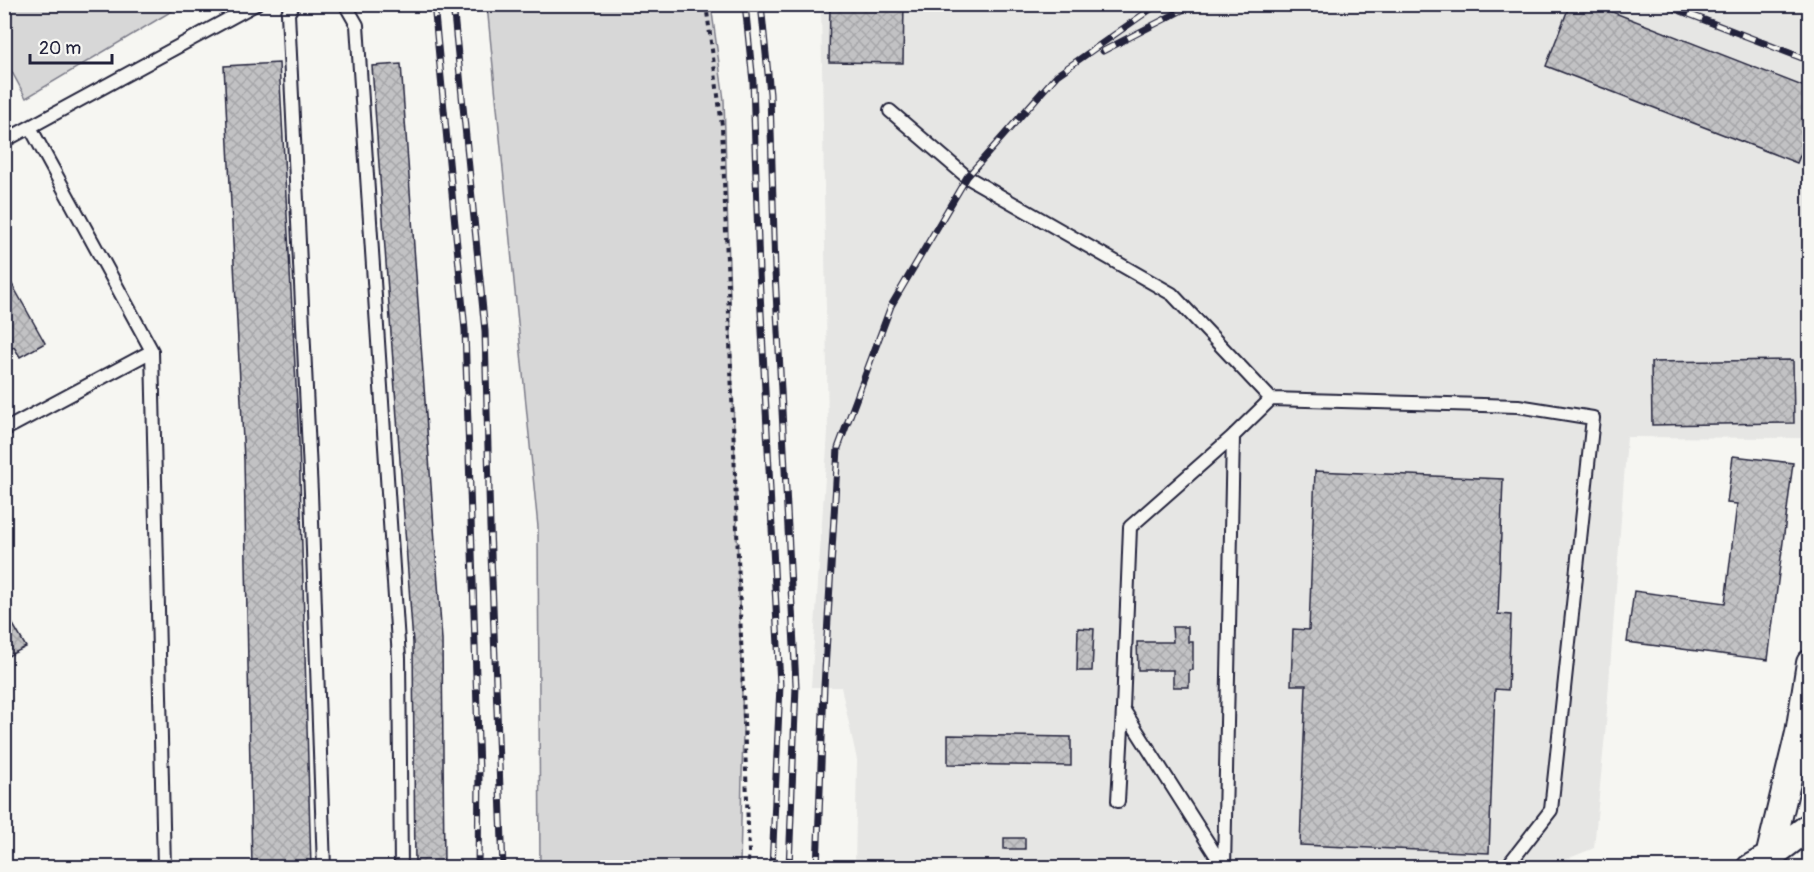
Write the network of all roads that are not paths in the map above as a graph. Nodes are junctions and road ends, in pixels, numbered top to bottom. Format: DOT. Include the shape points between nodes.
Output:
graph roads {
  1 [pos="256,4"];
  2 [pos="294,4"];
  3 [pos="345,4"];
  4 [pos="890,111"];
  5 [pos="30,127"];
  6 [pos="4,141"];
  7 [pos="152,351"];
  8 [pos="1270,399"];
  9 [pos="4,430"];
  10 [pos="1233,436"];
  11 [pos="1809,663"];
  12 [pos="1123,709"];
  13 [pos="1118,801"];
  14 [pos="1809,826"];
  15 [pos="1763,864"];
  16 [pos="164,867"];
  17 [pos="324,867"];
  18 [pos="401,867"];
  19 [pos="1224,867"];
  20 [pos="1506,867"];
  1 -- 5 [label="lane"];
  2 -- 17 [label="lane" via="288,12"];
  3 -- 18 [label="lane" via="357,25 398,646"];
  4 -- 8 [label="lane" via="967,177 1172,294"];
  5 -- 6 [label="lane"];
  5 -- 7 [label="lane"];
  7 -- 9 [label="lane"];
  7 -- 16 [label="lane"];
  8 -- 10 [label="lane"];
  8 -- 20 [label="lane" via="1518,406 1593,418 1551,810"];
  10 -- 12 [label="lane" via="1130,527"];
  10 -- 19 [label="lane"];
  11 -- 15 [label="street" via="1799,733"];
  12 -- 13 [label="lane"];
  12 -- 19 [label="lane"];
  14 -- 15 [label="street"];
}
